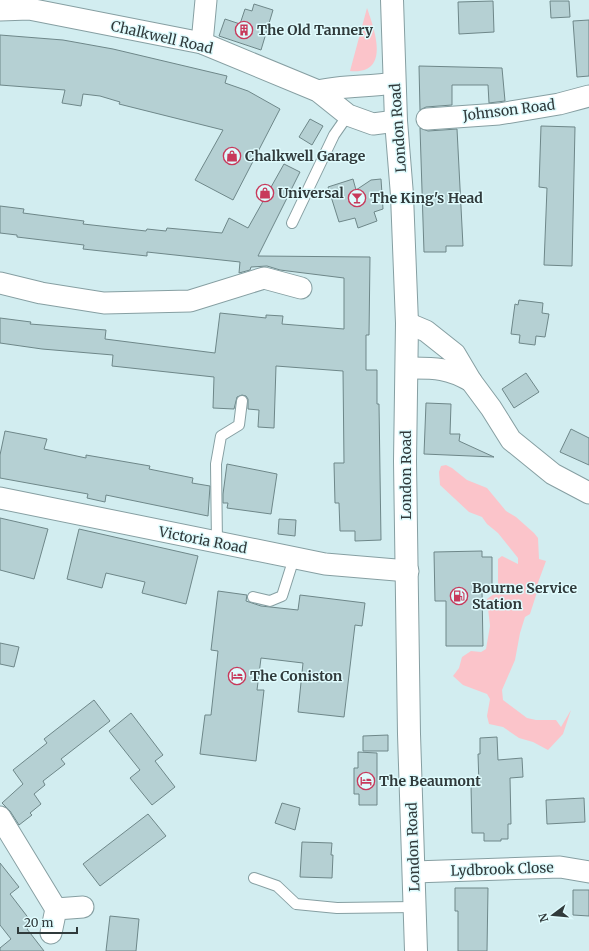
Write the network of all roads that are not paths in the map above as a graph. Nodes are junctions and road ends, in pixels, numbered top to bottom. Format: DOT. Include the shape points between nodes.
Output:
graph roads {
  1 [pos="206,0"];
  2 [pos="392,0"];
  3 [pos="0,10"];
  4 [pos="202,43"];
  5 [pos="394,83"];
  6 [pos="318,91"];
  7 [pos="589,96"];
  8 [pos="348,115"];
  9 [pos="427,119"];
  10 [pos="396,121"];
  11 [pos="292,223"];
  12 [pos="0,283"];
  13 [pos="301,288"];
  14 [pos="407,323"];
  15 [pos="407,368"];
  16 [pos="471,381"];
  17 [pos="242,401"];
  18 [pos="589,493"];
  19 [pos="0,498"];
  20 [pos="218,543"];
  21 [pos="294,558"];
  22 [pos="408,571"];
  23 [pos="253,598"];
  24 [pos="0,817"];
  25 [pos="414,872"];
  26 [pos="589,872"];
  27 [pos="254,878"];
  28 [pos="83,907"];
  29 [pos="416,907"];
  30 [pos="56,909"];
  31 [pos="51,933"];
  32 [pos="416,951"];
  1 -- 4 [label="street"];
  2 -- 5 [label="main road, London Road"];
  3 -- 4 [label="street, Chalkwell Road" via="29,10"];
  4 -- 6 [label="street, Chalkwell Road"];
  5 -- 6 [label="street"];
  5 -- 10 [label="main road, London Road"];
  6 -- 8 [label="street, Chalkwell Road"];
  7 -- 9 [label="street, Johnson Road" via="500,114"];
  8 -- 10 [label="street, Chalkwell Road" via="372,124"];
  8 -- 11 [label="lane" via="334,135"];
  10 -- 14 [label="main road, London Road"];
  12 -- 13 [label="street" via="104,304 190,300 264,278"];
  14 -- 15 [label="main road, London Road"];
  14 -- 16 [label="street" via="426,331 455,354"];
  15 -- 16 [label="street" via="443,368"];
  15 -- 22 [label="main road, London Road" via="405,461"];
  16 -- 18 [label="street" via="511,440 553,474"];
  17 -- 20 [label="lane" via="239,425 220,436 216,464"];
  19 -- 20 [label="street, Victoria Road"];
  20 -- 21 [label="street, Victoria Road"];
  21 -- 22 [label="street, Victoria Road" via="325,564"];
  21 -- 23 [label="lane" via="282,596 270,601"];
  22 -- 25 [label="main road, London Road" via="409,734"];
  24 -- 30 [label="street"];
  25 -- 26 [label="street, Lydbrook Close" via="560,867"];
  25 -- 29 [label="main road, London Road"];
  27 -- 29 [label="lane" via="277,886 296,904 337,908"];
  28 -- 30 [label="street"];
  29 -- 32 [label="main road, London Road"];
  30 -- 31 [label="street"];
}
